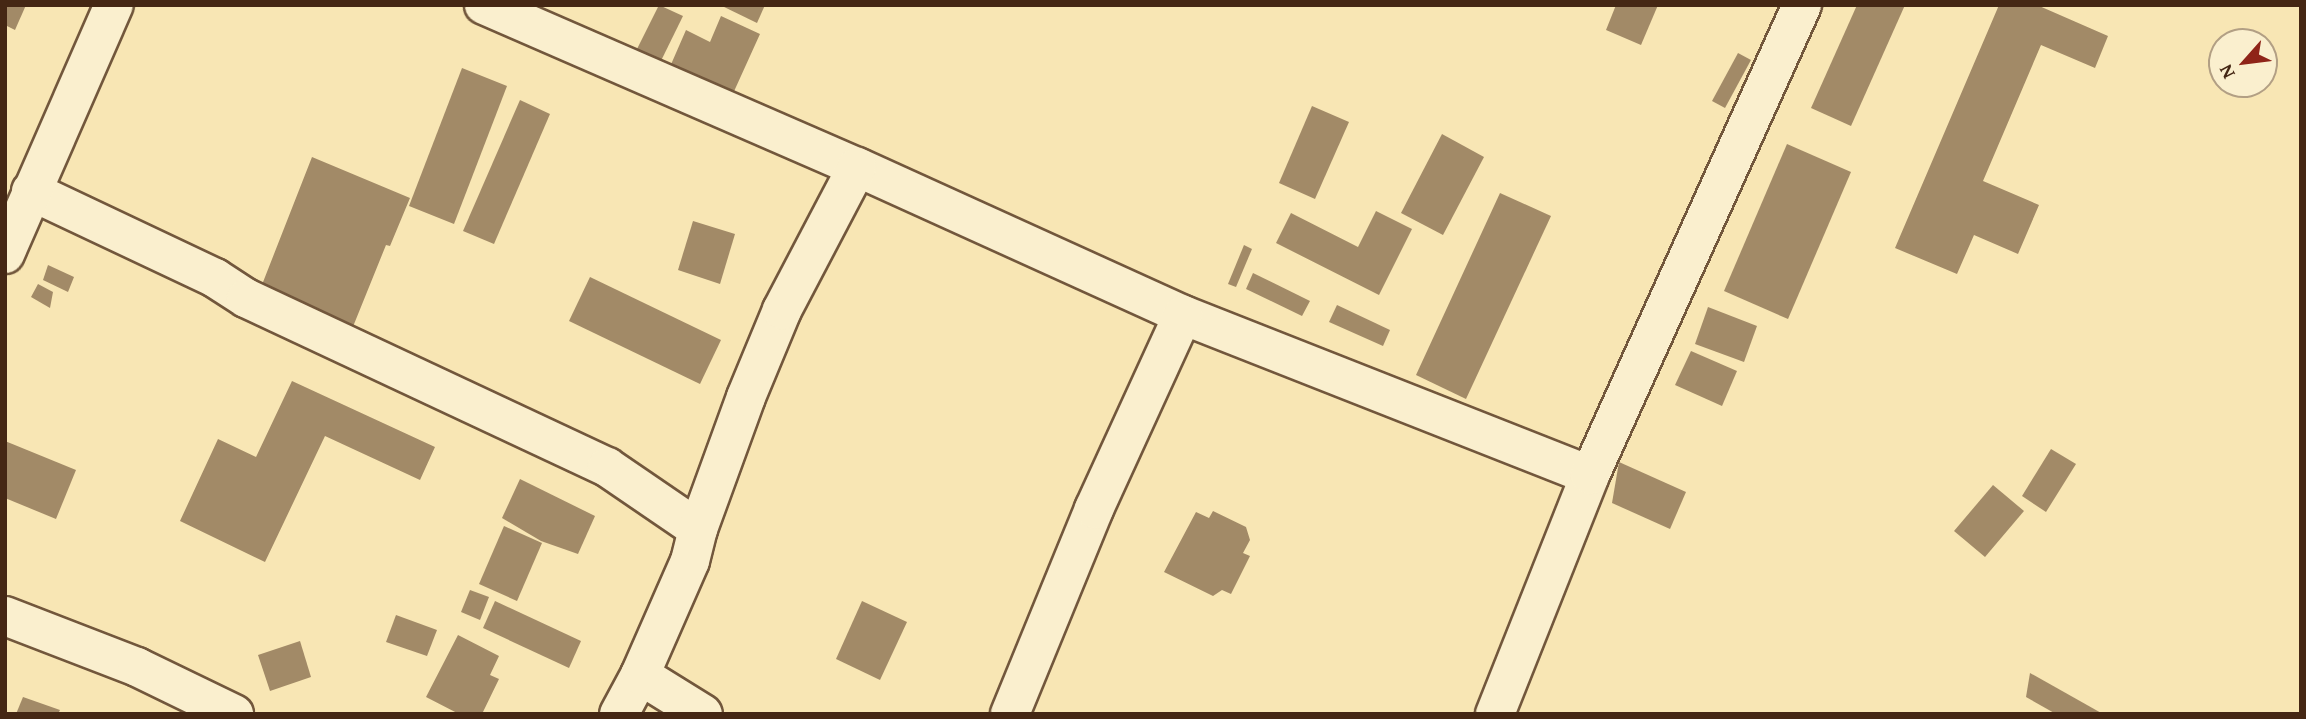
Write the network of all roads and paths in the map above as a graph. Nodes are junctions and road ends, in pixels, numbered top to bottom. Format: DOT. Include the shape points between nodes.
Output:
graph roads {
  1 [pos="114,5"];
  2 [pos="484,5"];
  3 [pos="1802,5"];
  4 [pos="857,167"];
  5 [pos="31,191"];
  6 [pos="5,254"];
  7 [pos="1182,315"];
  8 [pos="1590,475"];
  9 [pos="698,529"];
  10 [pos="5,616"];
  11 [pos="640,675"];
  12 [pos="234,714"];
  13 [pos="619,714"];
  14 [pos="703,714"];
  15 [pos="1010,714"];
  16 [pos="1495,714"];
  1 -- 5 [label="street"];
  2 -- 4 [label="street"];
  3 -- 8 [label="street"];
  4 -- 7 [label="street"];
  4 -- 9 [label="street" via="782,310"];
  5 -- 6 [label="street"];
  5 -- 9 [label="street" via="215,278 246,298 607,467"];
  7 -- 8 [label="street"];
  7 -- 15 [label="street" via="1094,509"];
  8 -- 16 [label="street"];
  9 -- 11 [label="street" via="690,561"];
  10 -- 12 [label="street" via="137,667"];
  11 -- 13 [label="street"];
  11 -- 14 [label="street"];
}
